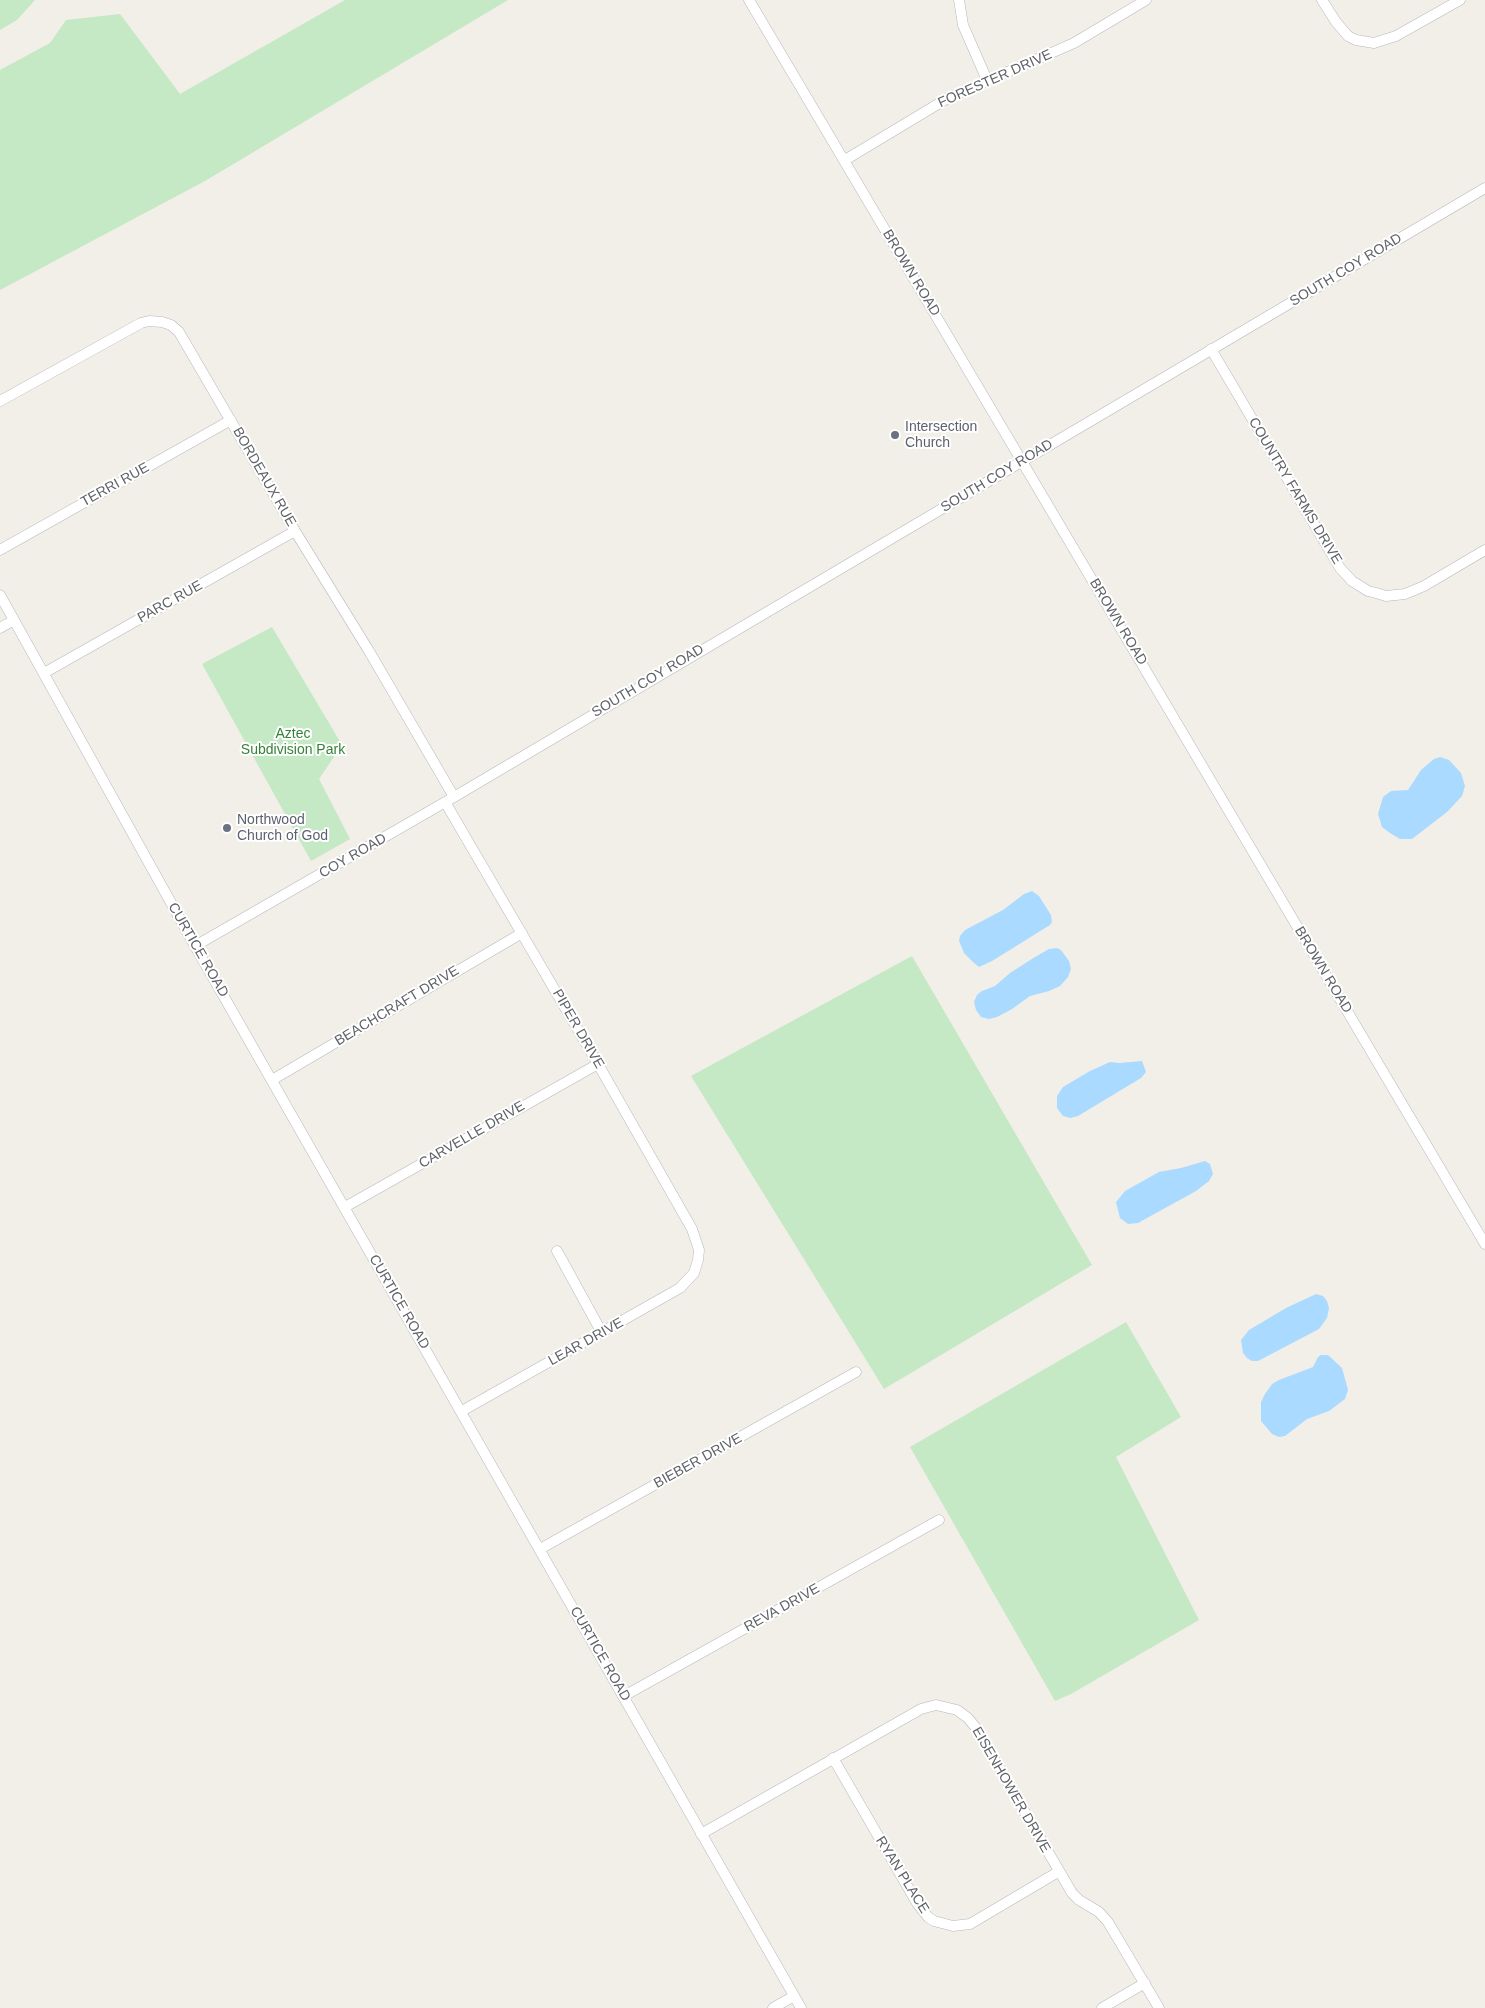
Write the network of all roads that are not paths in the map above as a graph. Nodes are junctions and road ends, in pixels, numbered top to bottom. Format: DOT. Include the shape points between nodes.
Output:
graph roads {
  1 [pos="749,0"];
  2 [pos="959,0"];
  3 [pos="1146,0"];
  4 [pos="1322,0"];
  5 [pos="1460,0"];
  6 [pos="987,80"];
  7 [pos="844,160"];
  8 [pos="1485,188"];
  9 [pos="1211,349"];
  10 [pos="0,401"];
  11 [pos="231,420"];
  12 [pos="1022,460"];
  13 [pos="295,531"];
  14 [pos="0,550"];
  15 [pos="1485,550"];
  16 [pos="0,595"];
  17 [pos="14,620"];
  18 [pos="0,628"];
  19 [pos="44,673"];
  20 [pos="509,764"];
  21 [pos="449,799"];
  22 [pos="522,933"];
  23 [pos="195,946"];
  24 [pos="598,1064"];
  25 [pos="272,1080"];
  26 [pos="345,1207"];
  27 [pos="1485,1244"];
  28 [pos="557,1251"];
  29 [pos="698,1260"];
  30 [pos="602,1333"];
  31 [pos="856,1372"];
  32 [pos="462,1411"];
  33 [pos="939,1520"];
  34 [pos="540,1549"];
  35 [pos="624,1696"];
  36 [pos="833,1758"];
  37 [pos="702,1834"];
  38 [pos="1058,1872"];
  39 [pos="1145,1983"];
  40 [pos="794,1996"];
  41 [pos="773,2008"];
  42 [pos="801,2008"];
  43 [pos="1102,2008"];
  44 [pos="1159,2008"];
  1 -- 7 [label="street, BROWN ROAD"];
  2 -- 6 [label="street" via="963,25"];
  3 -- 6 [label="street, FORESTER DRIVE" via="1074,43"];
  4 -- 5 [label="street" via="1341,30 1356,40 1374,43 1387,40"];
  6 -- 7 [label="street, FORESTER DRIVE" via="936,105"];
  7 -- 12 [label="street, BROWN ROAD"];
  8 -- 9 [label="street, SOUTH COY ROAD"];
  9 -- 12 [label="street, SOUTH COY ROAD"];
  9 -- 15 [label="street, COUNTRY FARMS DRIVE" via="1340,568 1352,581 1368,591 1386,596 1405,594"];
  10 -- 11 [label="street, BORDEAUX RUE" via="131,327 156,321 170,325 185,339"];
  11 -- 13 [label="street, BORDEAUX RUE"];
  11 -- 14 [label="street, TERRI RUE"];
  12 -- 20 [label="street, SOUTH COY ROAD"];
  12 -- 27 [label="street, BROWN ROAD"];
  13 -- 19 [label="street, PARC RUE"];
  13 -- 21 [label="street, BORDEAUX RUE" via="370,651"];
  16 -- 17 [label="street, CURTICE ROAD"];
  17 -- 18 [label="street"];
  17 -- 19 [label="street, CURTICE ROAD"];
  19 -- 23 [label="street, CURTICE ROAD"];
  20 -- 21 [label="street, COY ROAD"];
  21 -- 22 [label="street, PIPER DRIVE"];
  21 -- 23 [label="street, COY ROAD"];
  22 -- 24 [label="street, PIPER DRIVE"];
  22 -- 25 [label="street, BEACHCRAFT DRIVE"];
  23 -- 25 [label="street, CURTICE ROAD"];
  24 -- 26 [label="street, CARVELLE DRIVE"];
  24 -- 29 [label="street, PIPER DRIVE" via="692,1229 698,1243"];
  25 -- 26 [label="street, CURTICE ROAD"];
  26 -- 32 [label="street, CURTICE ROAD"];
  28 -- 30 [label="street"];
  29 -- 30 [label="street, LEAR DRIVE" via="690,1278 680,1288"];
  30 -- 32 [label="street, LEAR DRIVE"];
  31 -- 34 [label="street, BIEBER DRIVE"];
  32 -- 34 [label="street, CURTICE ROAD"];
  33 -- 35 [label="street, REVA DRIVE"];
  34 -- 35 [label="street, CURTICE ROAD"];
  35 -- 37 [label="street, CURTICE ROAD"];
  36 -- 37 [label="street, EISENHOWER DRIVE"];
  36 -- 38 [label="street, EISENHOWER DRIVE" via="921,1709 936,1705 957,1710 976,1728"];
  36 -- 38 [label="street, RYAN PLACE" via="917,1903 934,1921 952,1926 970,1924"];
  37 -- 40 [label="street, CURTICE ROAD"];
  38 -- 39 [label="street, EISENHOWER DRIVE" via="1072,1893 1108,1922"];
  39 -- 43 [label="street"];
  39 -- 44 [label="street, EISENHOWER DRIVE"];
  40 -- 41 [label="street"];
  40 -- 42 [label="street, CURTICE ROAD"];
}
